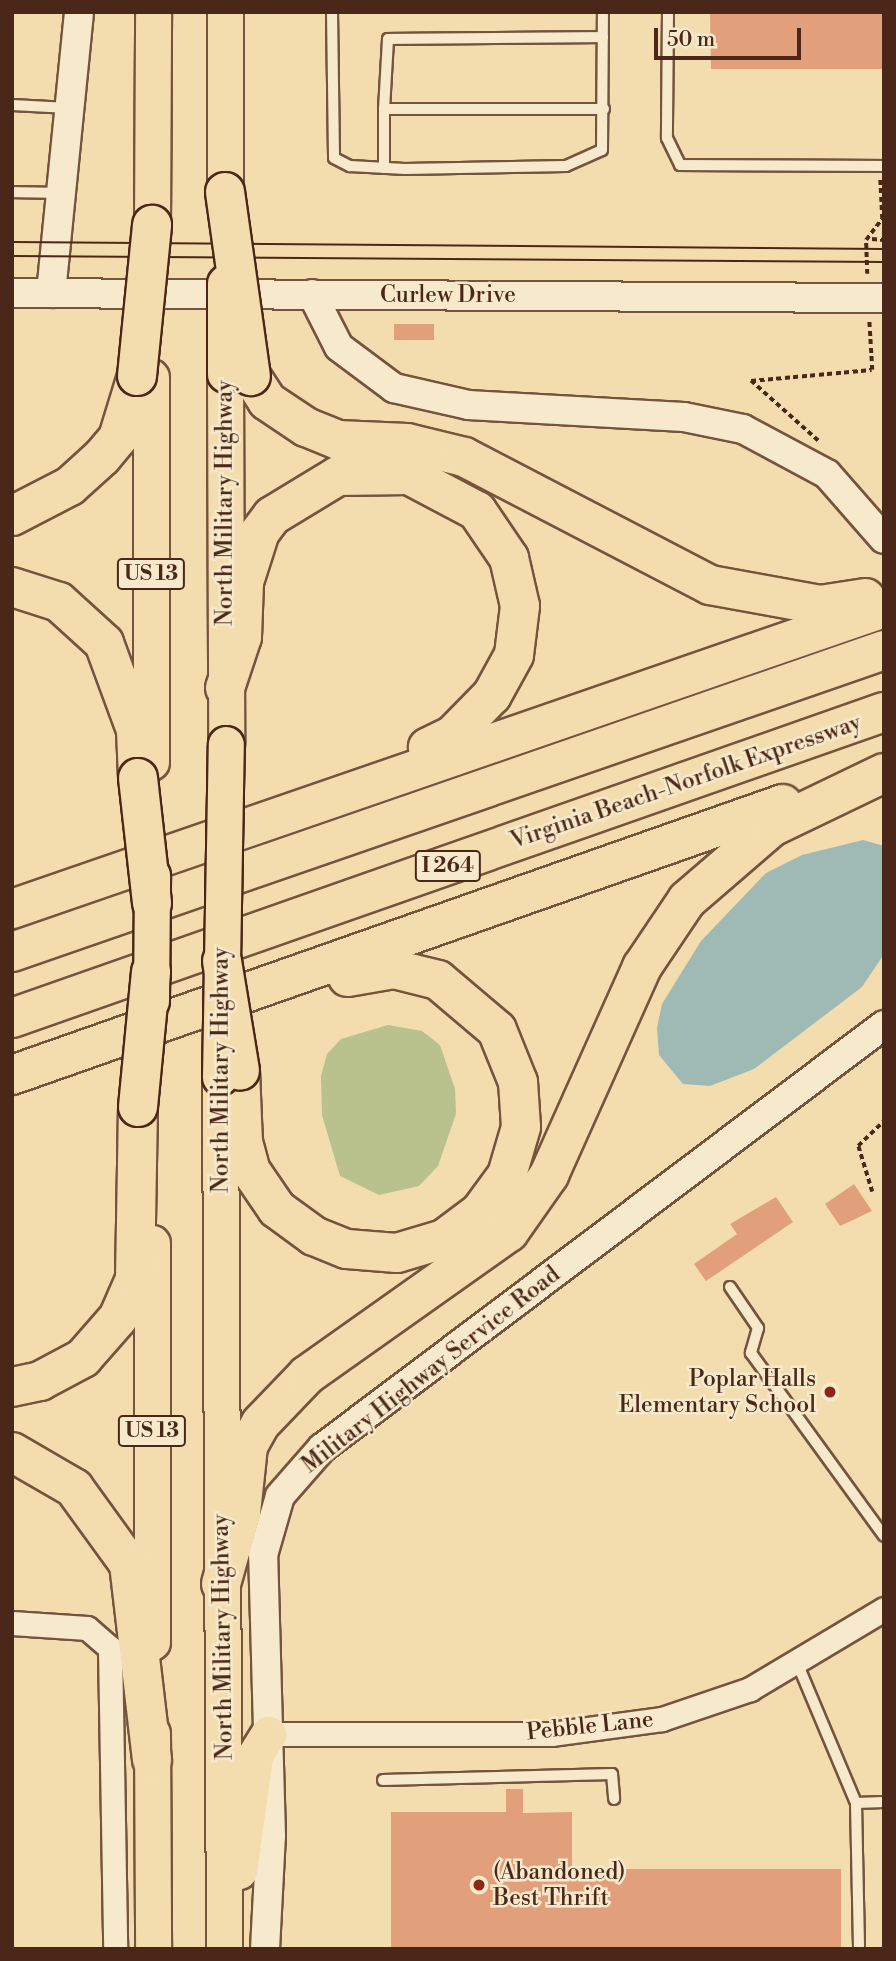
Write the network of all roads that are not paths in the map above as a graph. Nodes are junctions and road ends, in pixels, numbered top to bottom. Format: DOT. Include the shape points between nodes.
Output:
graph roads {
  1 [pos="79,12"];
  2 [pos="153,12"];
  3 [pos="225,12"];
  4 [pos="332,12"];
  5 [pos="603,12"];
  6 [pos="668,12"];
  7 [pos="603,37"];
  8 [pos="12,105"];
  9 [pos="69,108"];
  10 [pos="384,109"];
  11 [pos="604,109"];
  12 [pos="881,166"];
  13 [pos="384,168"];
  14 [pos="225,179"];
  15 [pos="12,192"];
  16 [pos="60,193"];
  17 [pos="152,225"];
  18 [pos="12,293"];
  19 [pos="51,293"];
  20 [pos="324,295"];
  21 [pos="873,300"];
  22 [pos="238,375"];
  23 [pos="144,377"];
  24 [pos="12,516"];
  25 [pos="884,539"];
  26 [pos="12,587"];
  27 [pos="884,593"];
  28 [pos="884,608"];
  29 [pos="884,650"];
  30 [pos="225,688"];
  31 [pos="884,712"];
  32 [pos="884,766"];
  33 [pos="884,773"];
  34 [pos="145,774"];
  35 [pos="314,802"];
  36 [pos="198,844"];
  37 [pos="12,889"];
  38 [pos="152,903"];
  39 [pos="12,909"];
  40 [pos="12,952"];
  41 [pos="222,961"];
  42 [pos="151,972"];
  43 [pos="189,1013"];
  44 [pos="12,1018"];
  45 [pos="884,1025"];
  46 [pos="97,1046"];
  47 [pos="230,1074"];
  48 [pos="12,1075"];
  49 [pos="12,1088"];
  50 [pos="145,1105"];
  51 [pos="730,1287"];
  52 [pos="12,1387"];
  53 [pos="12,1452"];
  54 [pos="884,1536"];
  55 [pos="221,1584"];
  56 [pos="884,1609"];
  57 [pos="12,1623"];
  58 [pos="798,1665"];
  59 [pos="268,1734"];
  60 [pos="152,1760"];
  61 [pos="383,1780"];
  62 [pos="614,1799"];
  63 [pos="884,1802"];
  64 [pos="856,1803"];
  65 [pos="225,1944"];
  66 [pos="115,1949"];
  67 [pos="153,1949"];
  68 [pos="265,1949"];
  69 [pos="859,1949"];
  1 -- 9 [label="street"];
  2 -- 17 [label="main road"];
  3 -- 14 [label="main road"];
  4 -- 13 [label="lane" via="334,158 350,166"];
  5 -- 7 [label="lane"];
  6 -- 12 [label="lane" via="667,138 680,164"];
  7 -- 10 [label="lane" via="388,39"];
  7 -- 11 [label="lane"];
  8 -- 9 [label="lane"];
  9 -- 16 [label="street"];
  10 -- 11 [label="lane"];
  10 -- 13 [label="lane"];
  11 -- 13 [label="lane" via="602,150 587,162"];
  14 -- 22 [label="highway, bridge"];
  15 -- 16 [label="lane"];
  16 -- 19 [label="street"];
  17 -- 23 [label="highway, bridge"];
  18 -- 19 [label="street, Curlew Drive"];
  19 -- 20 [label="street, Curlew Drive"];
  20 -- 21 [label="street, Curlew Drive"];
  20 -- 25 [label="street" via="339,347 394,388 468,405 684,416 743,429 827,474"];
  22 -- 27 [label="highway" via="306,427 338,440 407,443 464,457 710,585 820,605"];
  22 -- 30 [label="main road, North Military Highway"];
  23 -- 24 [label="highway" via="118,438 102,457 70,486"];
  23 -- 34 [label="main road, US 13"];
  26 -- 34 [label="highway" via="59,602 104,643 136,730"];
  28 -- 35 [label="highway"];
  29 -- 40 [label="highway"];
  30 -- 35 [label="highway" via="242,637 244,582 260,532 314,485 363,472 409,475 457,495 494,531 509,558 520,606 514,656 492,695 453,735"];
  30 -- 41 [label="main road, North Military Highway, bridge"];
  31 -- 44 [label="highway, Virginia Beach-Norfolk Expressway / I 264"];
  32 -- 43 [label="highway"];
  33 -- 55 [label="highway" via="772,827 687,900 642,967 549,1175 509,1232 307,1375 261,1423 248,1446 241,1513"];
  34 -- 38 [label="highway, bridge"];
  35 -- 36 [label="highway"];
  36 -- 37 [label="highway"];
  36 -- 39 [label="highway"];
  38 -- 42 [label="main road, bridge"];
  41 -- 47 [label="highway, bridge"];
  42 -- 50 [label="highway, bridge"];
  43 -- 46 [label="highway"];
  43 -- 47 [label="highway" via="367,971 394,968 438,979 480,1009 509,1052 521,1107 516,1152 494,1197 444,1239 397,1253 348,1249 293,1223 261,1189 243,1142"];
  45 -- 59 [label="street, Military Highway Service Road" via="296,1474 280,1496 264,1542"];
  46 -- 48 [label="highway"];
  46 -- 49 [label="highway"];
  47 -- 55 [label="main road, North Military Highway / US 13"];
  50 -- 52 [label="highway" via="135,1279 118,1318 83,1358 40,1381"];
  50 -- 60 [label="main road, US 13"];
  51 -- 54 [label="lane" via="758,1328 751,1353"];
  53 -- 60 [label="highway" via="74,1488 129,1564"];
  55 -- 65 [label="main road, North Military Highway / US 13"];
  56 -- 58 [label="street, Pebble Lane"];
  57 -- 66 [label="street" via="87,1628 110,1648 114,1661"];
  58 -- 59 [label="street, Pebble Lane" via="707,1706 597,1730"];
  58 -- 64 [label="lane"];
  59 -- 65 [label="main road" via="254,1755 251,1816"];
  59 -- 68 [label="street, Military Highway Service Road"];
  60 -- 67 [label="main road, US 13"];
  61 -- 62 [label="lane" via="612,1774"];
  63 -- 64 [label="lane"];
  64 -- 69 [label="lane"];
}
